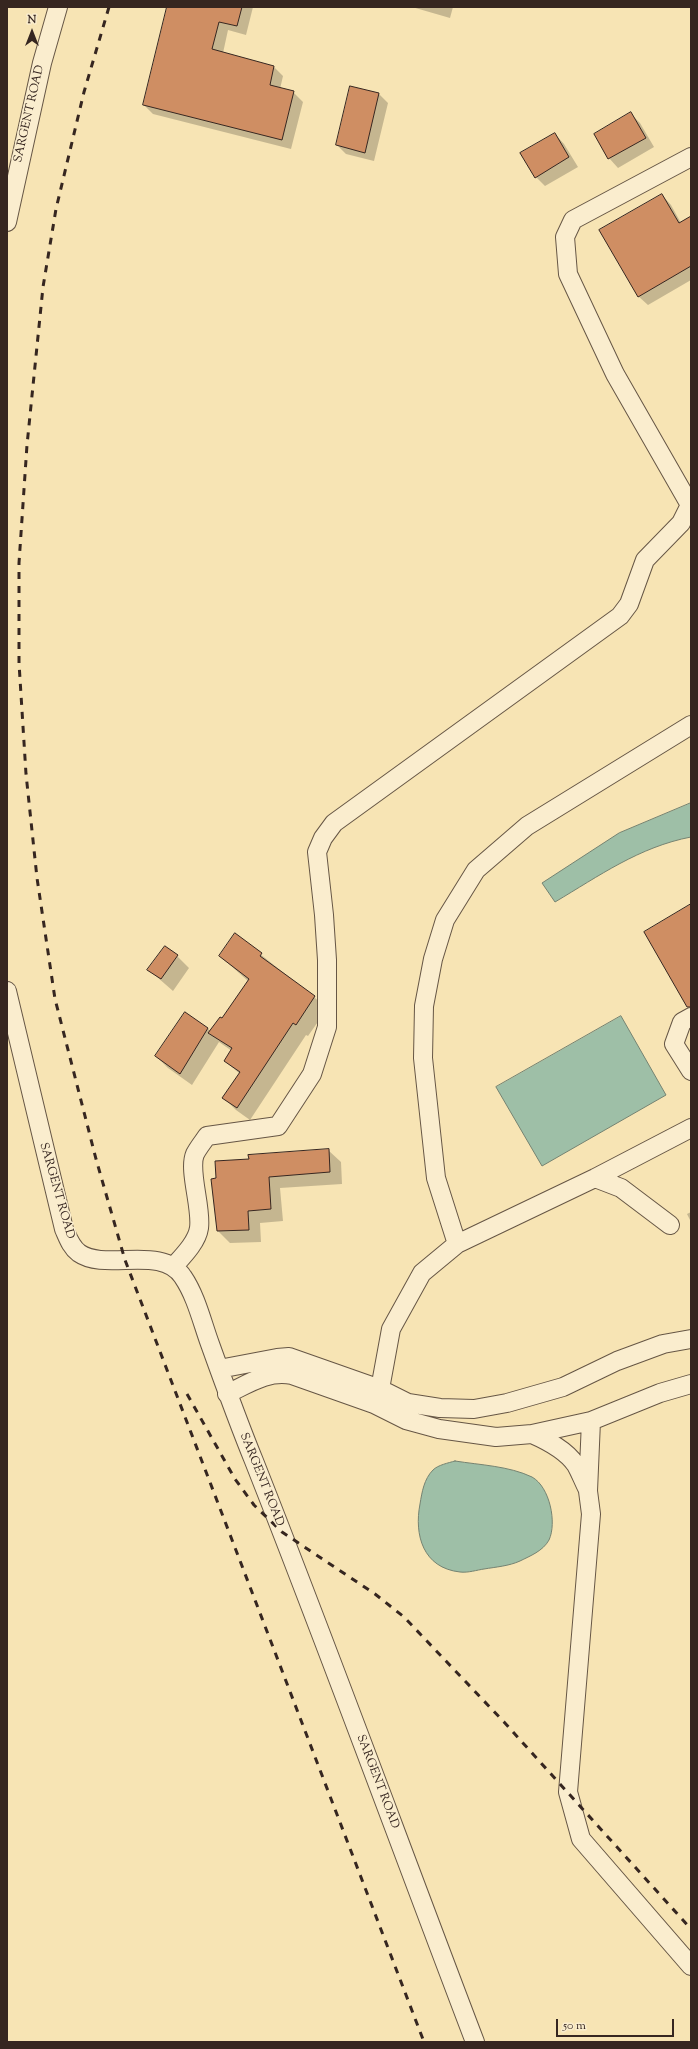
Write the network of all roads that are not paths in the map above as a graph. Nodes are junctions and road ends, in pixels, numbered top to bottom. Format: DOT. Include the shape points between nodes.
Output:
graph roads {
  1 [pos="58,7"];
  2 [pos="691,157"];
  3 [pos="7,222"];
  4 [pos="690,504"];
  5 [pos="691,725"];
  6 [pos="7,991"];
  7 [pos="691,1017"];
  8 [pos="691,1071"];
  9 [pos="691,1128"];
  10 [pos="595,1178"];
  11 [pos="670,1225"];
  12 [pos="456,1244"];
  13 [pos="174,1266"];
  14 [pos="691,1339"];
  15 [pos="219,1369"];
  16 [pos="691,1384"];
  17 [pos="227,1394"];
  18 [pos="377,1397"];
  19 [pos="591,1421"];
  20 [pos="532,1434"];
  21 [pos="588,1490"];
  22 [pos="691,1966"];
  23 [pos="475,2042"];
  1 -- 3 [label="street, SARGENT ROAD" via="42,63"];
  2 -- 4 [label="street" via="573,220 565,237 568,274 615,374"];
  4 -- 13 [label="street" via="681,523 645,560 629,604 620,616 334,823 323,838 317,852 324,915 327,1027 312,1074 278,1126 207,1136 194,1156 194,1185 200,1212 199,1229 191,1245"];
  5 -- 12 [label="street" via="527,826 476,870 445,920 433,958 424,1006 423,1058 436,1178"];
  6 -- 13 [label="street, SARGENT ROAD" via="64,1229 70,1242 80,1254 98,1259 160,1261"];
  7 -- 8 [label="street" via="682,1022 674,1044"];
  9 -- 10 [label="street"];
  10 -- 11 [label="street" via="621,1188"];
  10 -- 12 [label="street"];
  12 -- 18 [label="street" via="422,1273 391,1329"];
  13 -- 15 [label="street, SARGENT ROAD" via="194,1299"];
  14 -- 18 [label="street" via="663,1344 563,1387 507,1403 474,1409 440,1408"];
  15 -- 17 [label="street, SARGENT ROAD"];
  15 -- 18 [label="street" via="289,1357"];
  16 -- 19 [label="street" via="660,1393"];
  17 -- 18 [label="street" via="270,1374 281,1373"];
  17 -- 23 [label="street, SARGENT ROAD" via="282,1532"];
  18 -- 20 [label="street" via="406,1420 439,1430 496,1437"];
  19 -- 20 [label="street"];
  19 -- 21 [label="street"];
  20 -- 21 [label="street" via="551,1443 576,1464"];
  21 -- 22 [label="street" via="591,1514 568,1792 581,1839"];
}
